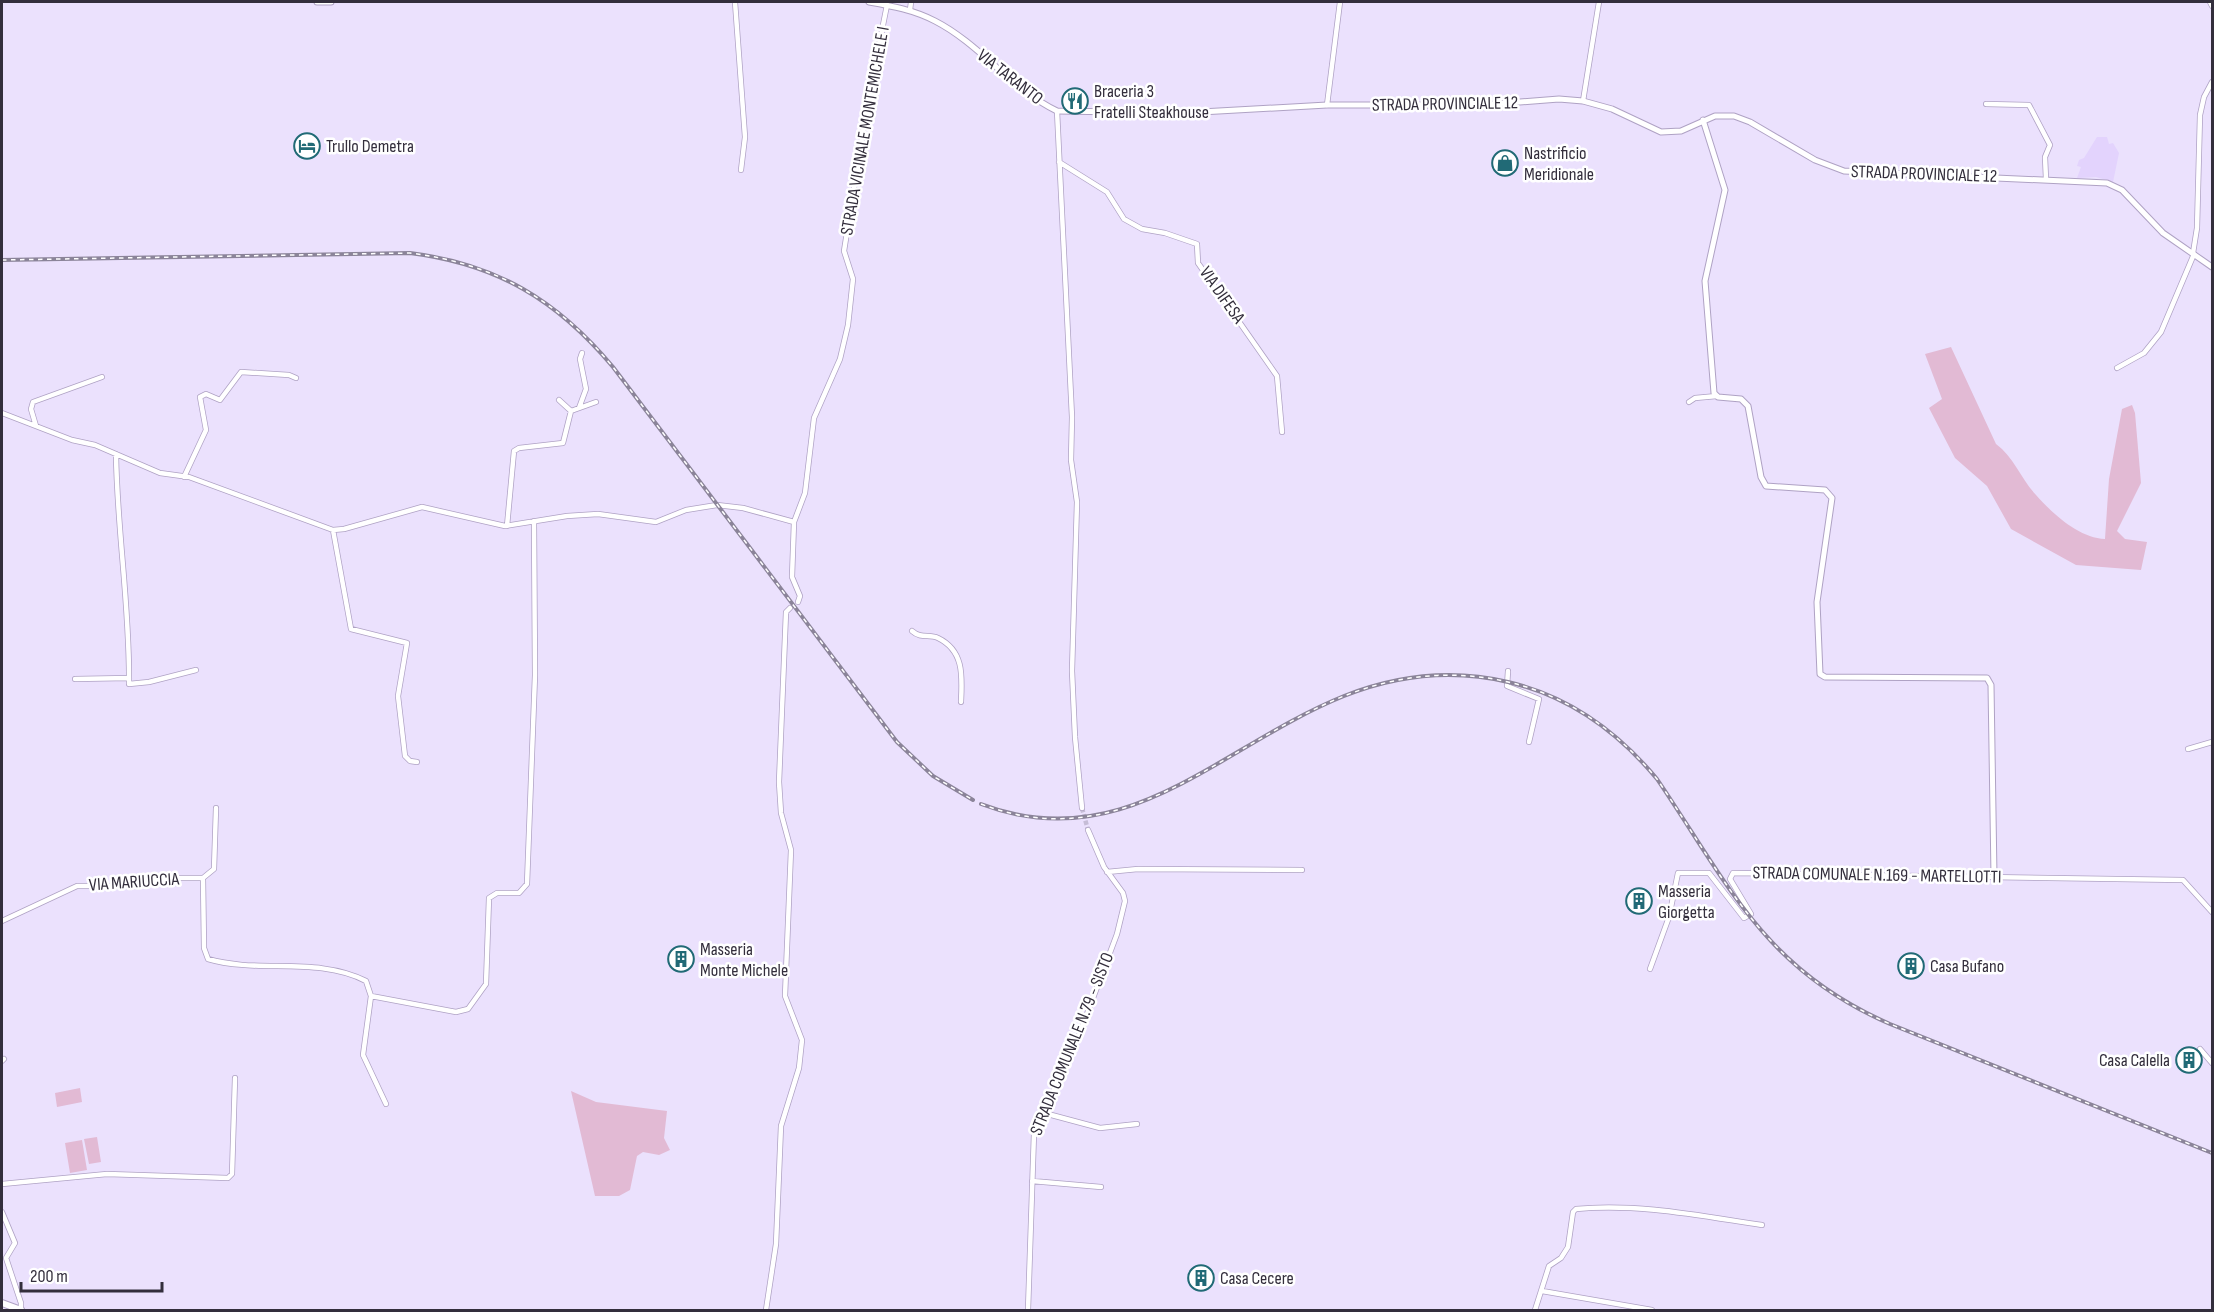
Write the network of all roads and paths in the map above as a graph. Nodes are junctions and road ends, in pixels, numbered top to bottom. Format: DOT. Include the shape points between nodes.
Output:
graph roads {
  1 [pos="317,2"];
  2 [pos="331,2"];
  3 [pos="735,2"];
  4 [pos="869,2"];
  5 [pos="910,2"];
  6 [pos="1340,2"];
  7 [pos="1599,2"];
  8 [pos="2210,2"];
  9 [pos="887,5"];
  10 [pos="2212,6"];
  11 [pos="910,10"];
  12 [pos="2212,82"];
  13 [pos="1582,101"];
  14 [pos="1986,104"];
  15 [pos="1327,105"];
  16 [pos="1057,111"];
  17 [pos="1198,112"];
  18 [pos="1703,120"];
  19 [pos="1059,162"];
  20 [pos="741,170"];
  21 [pos="2046,179"];
  22 [pos="2193,253"];
  23 [pos="2212,267"];
  24 [pos="582,353"];
  25 [pos="2117,368"];
  26 [pos="102,377"];
  27 [pos="296,378"];
  28 [pos="1717,396"];
  29 [pos="559,400"];
  30 [pos="596,402"];
  31 [pos="1689,402"];
  32 [pos="579,408"];
  33 [pos="571,411"];
  34 [pos="2,412"];
  35 [pos="36,426"];
  36 [pos="1282,432"];
  37 [pos="116,454"];
  38 [pos="184,477"];
  39 [pos="534,521"];
  40 [pos="794,522"];
  41 [pos="507,526"];
  42 [pos="333,530"];
  43 [pos="798,602"];
  44 [pos="790,608"];
  45 [pos="912,631"];
  46 [pos="196,670"];
  47 [pos="1508,671"];
  48 [pos="129,678"];
  49 [pos="75,679"];
  50 [pos="961,702"];
  51 [pos="1529,742"];
  52 [pos="2212,742"];
  53 [pos="2188,749"];
  54 [pos="417,762"];
  55 [pos="216,808"];
  56 [pos="1082,808"];
  57 [pos="1088,831"];
  58 [pos="1302,870"];
  59 [pos="1107,872"];
  60 [pos="1994,876"];
  61 [pos="203,878"];
  62 [pos="2212,912"];
  63 [pos="2,921"];
  64 [pos="1650,969"];
  65 [pos="370,996"];
  66 [pos="2200,1049"];
  67 [pos="2212,1063"];
  68 [pos="236,1078"];
  69 [pos="386,1104"];
  70 [pos="1044,1113"];
  71 [pos="1137,1124"];
  72 [pos="1032,1180"];
  73 [pos="2,1185"];
  74 [pos="1101,1187"];
  75 [pos="2,1212"];
  76 [pos="1762,1225"];
  77 [pos="1542,1291"];
  78 [pos="2,1303"];
  79 [pos="21,1311"];
  80 [pos="766,1311"];
  81 [pos="1028,1311"];
  82 [pos="1535,1311"];
  83 [pos="1652,1311"];
  1 -- 2 [label="street"];
  3 -- 20 [label="street" via="745,136"];
  4 -- 9 [label="street, VIA TARANTO"];
  5 -- 11 [label="street"];
  6 -- 15 [label="street"];
  7 -- 13 [label="street"];
  8 -- 10 [label="street"];
  9 -- 11 [label="street, VIA TARANTO"];
  9 -- 40 [label="street, STRADA VICINALE MONTEMICHELE I" via="844,251 853,279 848,325 840,359 814,417 805,494"];
  11 -- 16 [label="street, VIA TARANTO" via="948,28 1040,102"];
  12 -- 22 [label="street" via="2200,115"];
  13 -- 15 [label="street, STRADA PROVINCIALE 12"];
  13 -- 18 [label="street, STRADA PROVINCIALE 12" via="1629,115 1661,132 1681,131"];
  14 -- 21 [label="street" via="2030,105 2050,145 2045,157"];
  15 -- 17 [label="street, STRADA PROVINCIALE 12"];
  16 -- 17 [label="street, VIA TARANTO"];
  16 -- 19 [label="street"];
  18 -- 21 [label="street, STRADA PROVINCIALE 12" via="1726,115 1750,122 1815,160 1844,171"];
  18 -- 28 [label="street" via="1725,190 1705,280 1712,379"];
  19 -- 36 [label="street, VIA DIFESA" via="1107,192 1124,219 1142,229 1165,232 1197,244 1198,262 1277,376"];
  19 -- 56 [label="street" via="1070,435 1077,502 1072,671"];
  21 -- 22 [label="street, STRADA PROVINCIALE 12" via="2115,186 2163,233"];
  22 -- 23 [label="street, STRADA PROVINCIALE 12"];
  22 -- 25 [label="street" via="2161,332 2144,353"];
  24 -- 32 [label="street" via="586,389"];
  26 -- 35 [label="street" via="33,402"];
  27 -- 38 [label="street" via="241,372 220,400 206,394 200,397 206,430"];
  28 -- 31 [label="street"];
  28 -- 60 [label="street" via="1741,399 1748,406 1766,486 1825,490 1832,498 1817,602 1820,674 1983,676 1989,681"];
  29 -- 33 [label="street"];
  30 -- 32 [label="street"];
  32 -- 33 [label="street"];
  33 -- 41 [label="street" via="563,443 514,451"];
  34 -- 35 [label="street"];
  35 -- 37 [label="street"];
  37 -- 38 [label="street" via="160,473"];
  37 -- 48 [label="street" via="130,634"];
  38 -- 42 [label="street"];
  39 -- 40 [label="street" via="598,514 656,522 686,510 717,505"];
  39 -- 41 [label="street"];
  39 -- 65 [label="street" via="535,675 526,888 519,893 497,893 486,902 486,984 468,1010 456,1012"];
  40 -- 43 [label="street, STRADA VICINALE MONTEMICHELE I" via="792,577 800,596"];
  41 -- 42 [label="street" via="422,507"];
  42 -- 54 [label="street" via="351,629 407,643 398,699 405,756"];
  44 -- 80 [label="street" via="786,612 779,782 781,813 791,850 785,996 802,1040 799,1068 781,1126 776,1244"];
  45 -- 50 [label="street" via="918,636 939,639 960,662"];
  46 -- 48 [label="street" via="149,682 129,684"];
  47 -- 51 [label="street" via="1507,686 1539,699"];
  48 -- 49 [label="street"];
  52 -- 53 [label="street"];
  55 -- 61 [label="street" via="214,869"];
  57 -- 59 [label="street, STRADA COMUNALE N.79 - SISTO"];
  58 -- 59 [label="street"];
  59 -- 70 [label="street, STRADA COMUNALE N.79 - SISTO" via="1125,901 1119,926 1078,1038 1060,1065"];
  60 -- 62 [label="street, STRADA COMUNALE N.169 - MARTELLOTTI" via="2183,880"];
  60 -- 64 [label="street, STRADA COMUNALE N.169 - MARTELLOTTI" via="1733,873 1730,879 1751,914 1744,918 1709,873 1678,873 1669,917"];
  61 -- 63 [label="street, VIA MARIUCCIA" via="77,886"];
  61 -- 65 [label="street" via="204,948 208,959 268,968 323,967 366,981"];
  65 -- 69 [label="street" via="363,1055"];
  66 -- 67 [label="street"];
  68 -- 73 [label="street" via="232,1174 228,1178 107,1174"];
  70 -- 71 [label="street" via="1100,1128"];
  70 -- 72 [label="street, STRADA COMUNALE N.79 - SISTO" via="1034,1133"];
  72 -- 74 [label="street"];
  72 -- 81 [label="street, STRADA COMUNALE N.79 - SISTO"];
  75 -- 79 [label="street" via="15,1243 6,1258"];
  76 -- 77 [label="street" via="1666,1212 1576,1209 1568,1247 1550,1266"];
  77 -- 82 [label="street"];
  77 -- 83 [label="street"];
  78 -- 79 [label="main road"];
}
